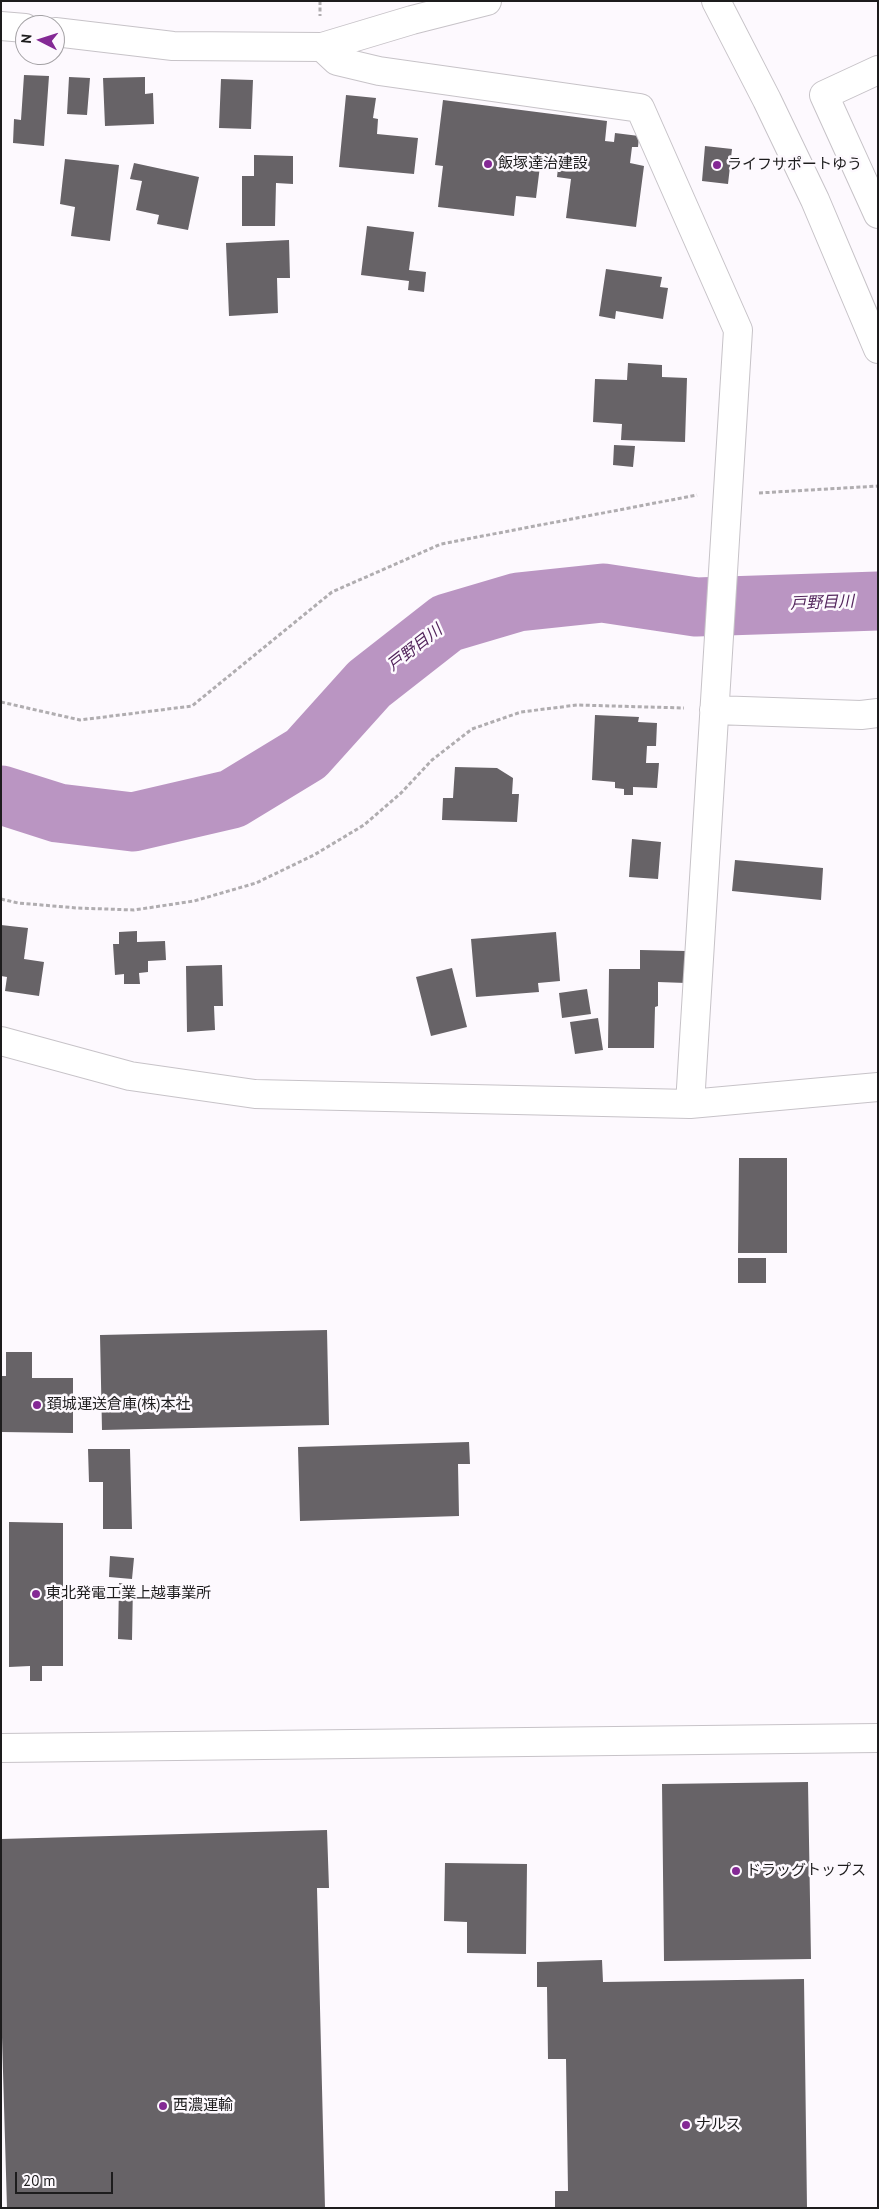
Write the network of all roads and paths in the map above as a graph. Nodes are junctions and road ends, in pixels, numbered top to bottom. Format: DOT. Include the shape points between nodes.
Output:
graph roads {
  1 [pos="487,1"];
  2 [pos="716,1"];
  3 [pos="1,26"];
  4 [pos="15,27"];
  5 [pos="65,33"];
  6 [pos="322,46"];
  7 [pos="878,70"];
  8 [pos="878,214"];
  9 [pos="878,349"];
  10 [pos="878,486"];
  11 [pos="728,494"];
  12 [pos="1,702"];
  13 [pos="715,703"];
  14 [pos="878,713"];
  15 [pos="1,899"];
  16 [pos="1,1041"];
  17 [pos="878,1087"];
  18 [pos="690,1104"];
  19 [pos="878,1738"];
  20 [pos="1,1748"];
  1 -- 6 [label="street"];
  2 -- 9 [label="street" via="815,200"];
  3 -- 4 [label="street"];
  5 -- 6 [label="street" via="173,46"];
  6 -- 11 [label="street" via="337,61 379,70 640,108 738,330"];
  7 -- 8 [label="street" via="824,95"];
  10 -- 11 [label="path"];
  11 -- 12 [label="path" via="701,494 442,544 332,592 192,706 80,720"];
  11 -- 13 [label="street"];
  13 -- 14 [label="street" via="861,715"];
  13 -- 15 [label="path" via="577,705 521,712 472,729 432,760 364,825 256,884 194,902 134,910 77,908"];
  13 -- 18 [label="street"];
  16 -- 18 [label="street" via="130,1076 255,1094"];
  17 -- 18 [label="street"];
  19 -- 20 [label="street"];
}
